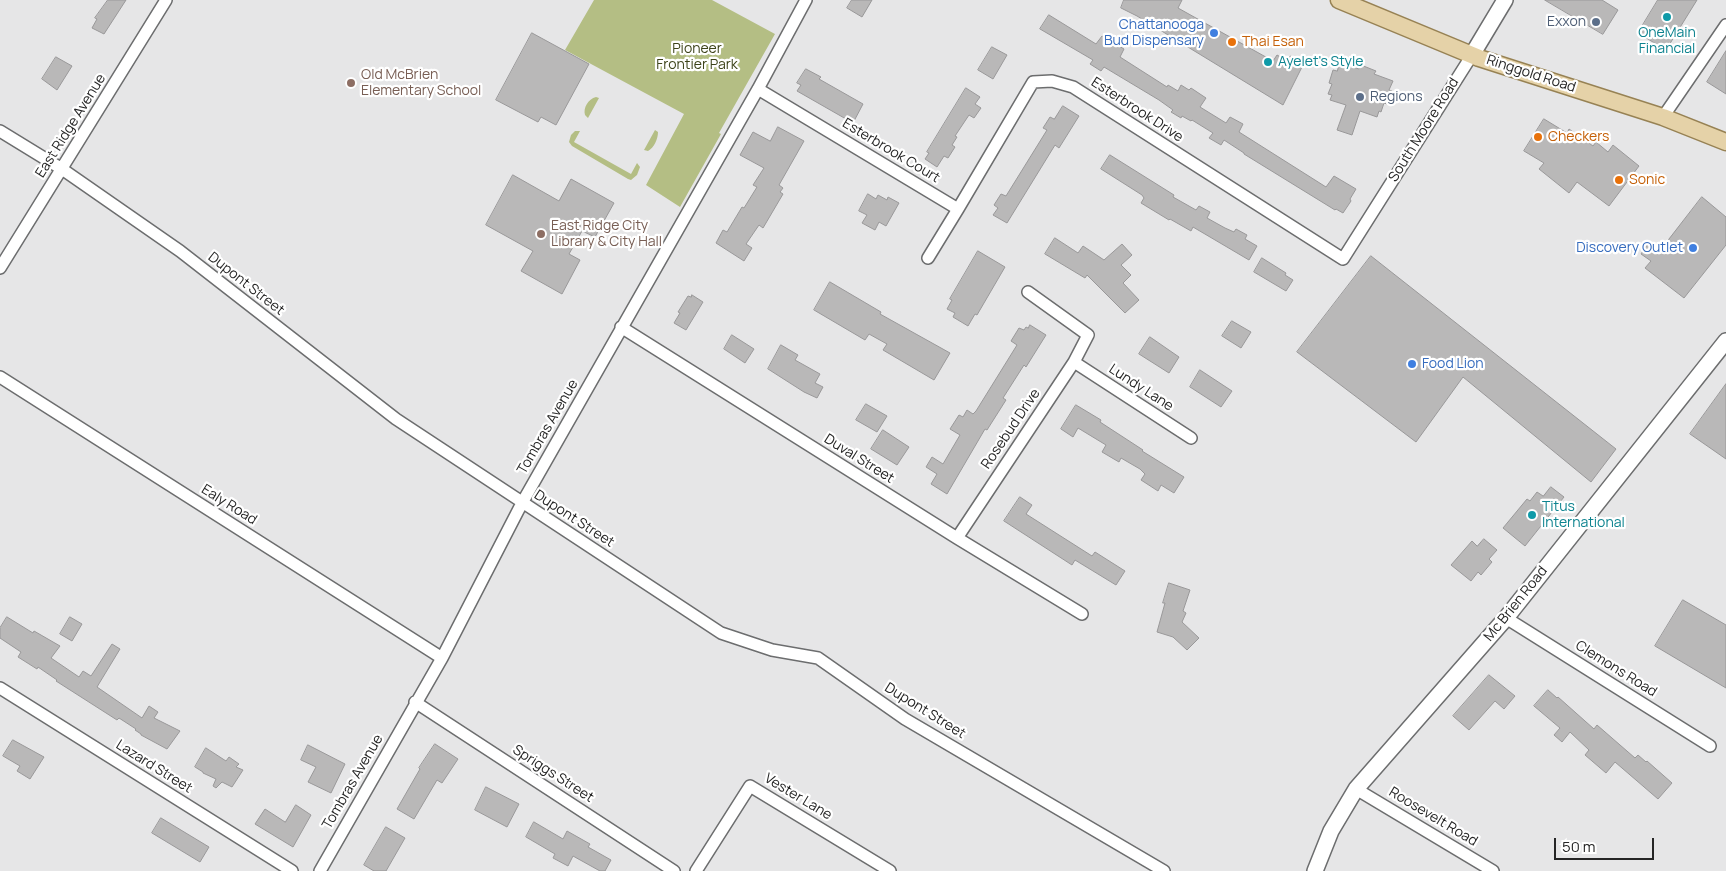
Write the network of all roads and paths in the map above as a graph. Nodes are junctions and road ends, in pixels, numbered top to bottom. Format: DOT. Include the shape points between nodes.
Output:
graph roads {
  1 [pos="166,0"];
  2 [pos="806,0"];
  3 [pos="1340,0"];
  4 [pos="1505,0"];
  5 [pos="1726,25"];
  6 [pos="1472,54"];
  7 [pos="758,89"];
  8 [pos="1663,116"];
  9 [pos="0,132"];
  10 [pos="1726,142"];
  11 [pos="62,170"];
  12 [pos="958,209"];
  13 [pos="928,258"];
  14 [pos="1343,259"];
  15 [pos="0,268"];
  16 [pos="1028,292"];
  17 [pos="621,327"];
  18 [pos="1726,341"];
  19 [pos="1074,362"];
  20 [pos="0,377"];
  21 [pos="1191,438"];
  22 [pos="522,503"];
  23 [pos="957,538"];
  24 [pos="1082,614"];
  25 [pos="1506,618"];
  26 [pos="442,658"];
  27 [pos="0,688"];
  28 [pos="416,702"];
  29 [pos="1710,746"];
  30 [pos="1356,789"];
  31 [pos="292,871"];
  32 [pos="320,871"];
  33 [pos="674,871"];
  34 [pos="696,871"];
  35 [pos="890,871"];
  36 [pos="1164,871"];
  37 [pos="1315,871"];
  38 [pos="1493,871"];
  1 -- 11 [label="street, East Ridge Avenue"];
  2 -- 7 [label="street, Tombras Avenue"];
  3 -- 6 [label="main road, Ringgold Road"];
  4 -- 6 [label="main road, South Moore Road"];
  5 -- 8 [label="street"];
  6 -- 8 [label="main road, Ringgold Road"];
  6 -- 14 [label="street, South Moore Road"];
  7 -- 12 [label="street, Esterbrook Court"];
  7 -- 17 [label="street, Tombras Avenue"];
  8 -- 10 [label="main road, Ringgold Road"];
  9 -- 11 [label="street, Dupont Street"];
  11 -- 15 [label="street, East Ridge Avenue"];
  11 -- 22 [label="street, Dupont Street" via="180,251 396,419"];
  12 -- 13 [label="street"];
  12 -- 14 [label="street, Esterbrook Drive" via="1033,82 1052,81 1073,87"];
  16 -- 19 [label="street, Rosebud Drive" via="1088,335"];
  17 -- 22 [label="street, Tombras Avenue"];
  17 -- 23 [label="street, Duval Street"];
  18 -- 25 [label="main road, Mc Brien Road"];
  19 -- 21 [label="street, Lundy Lane"];
  19 -- 23 [label="street, Rosebud Drive"];
  20 -- 26 [label="street, Ealy Road"];
  22 -- 26 [label="street, Tombras Avenue"];
  22 -- 36 [label="street, Dupont Street" via="721,633 772,650 818,658 905,719"];
  23 -- 24 [label="street, Duval Street"];
  25 -- 29 [label="street, Clemons Road"];
  25 -- 30 [label="main road, Mc Brien Road"];
  26 -- 28 [label="street, Tombras Avenue"];
  27 -- 31 [label="street, Lazard Street"];
  28 -- 32 [label="street, Tombras Avenue"];
  28 -- 33 [label="street, Spriggs Street"];
  30 -- 37 [label="main road, Mc Brien Road" via="1331,831"];
  30 -- 38 [label="street, Roosevelt Road"];
  34 -- 35 [label="street, Vester Lane" via="750,786"];
}
